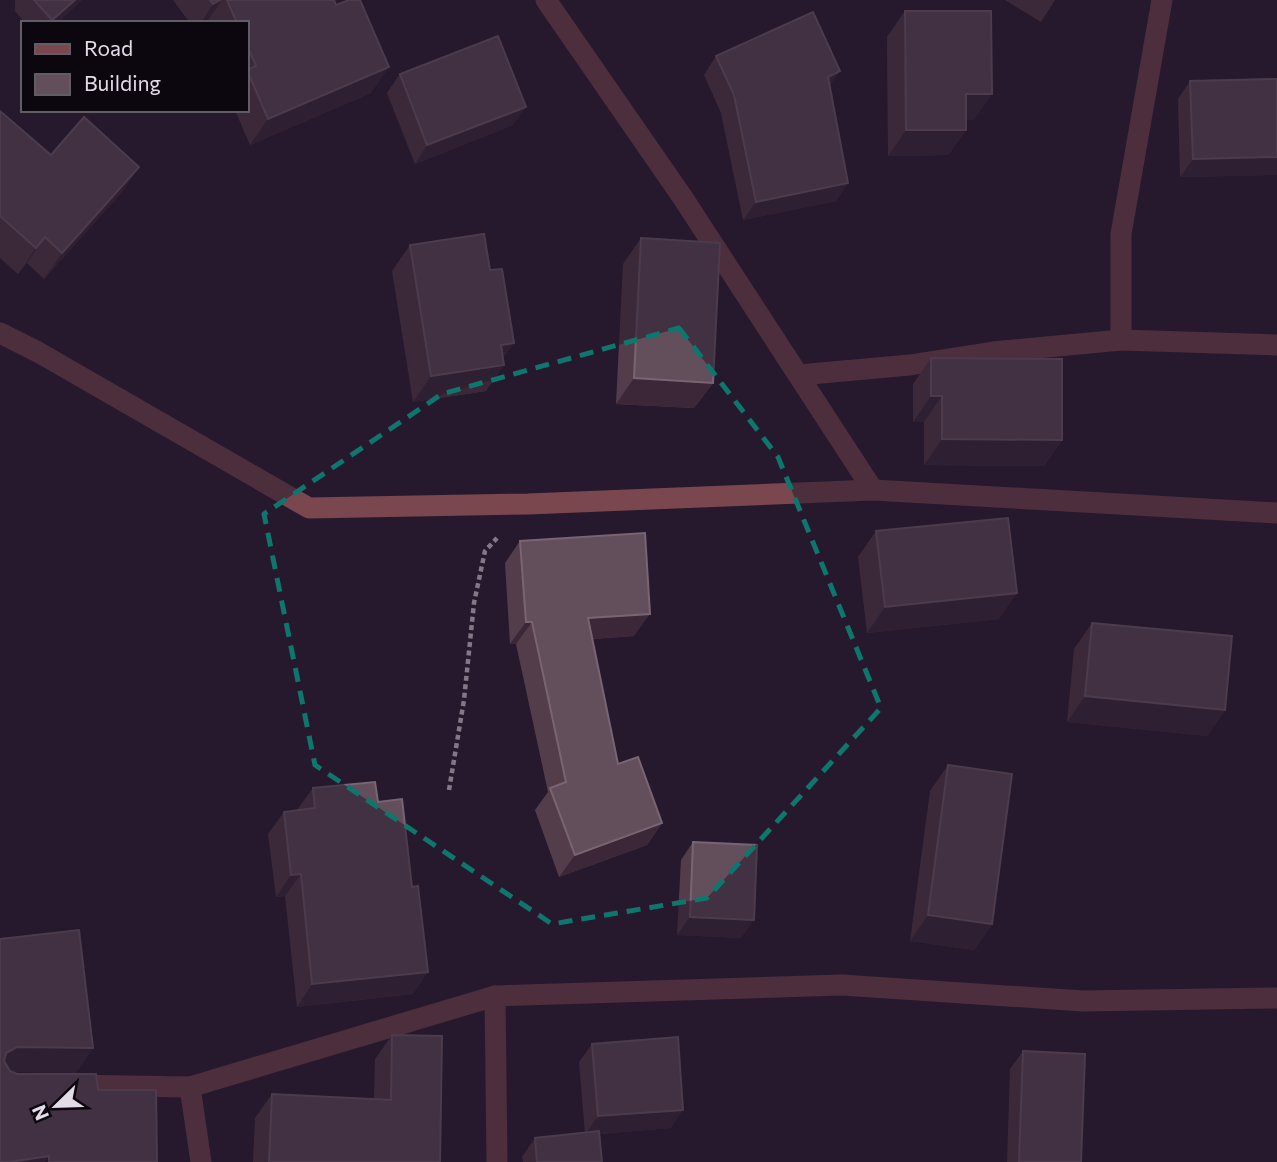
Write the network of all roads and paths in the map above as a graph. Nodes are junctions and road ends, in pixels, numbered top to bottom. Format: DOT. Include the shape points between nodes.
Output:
graph roads {
  1 [pos="546,0"];
  2 [pos="1162,0"];
  3 [pos="0,334"];
  4 [pos="1121,340"];
  5 [pos="1277,345"];
  6 [pos="799,375"];
  7 [pos="873,490"];
  8 [pos="528,504"];
  9 [pos="1277,513"];
  10 [pos="449,790"];
  11 [pos="495,996"];
  12 [pos="1277,998"];
  13 [pos="54,1085"];
  14 [pos="190,1087"];
  15 [pos="201,1162"];
  16 [pos="497,1162"];
  1 -- 6 [label="street"];
  2 -- 4 [label="street" via="1121,234"];
  3 -- 8 [label="street" via="309,508"];
  4 -- 5 [label="street"];
  4 -- 6 [label="street"];
  6 -- 7 [label="street"];
  7 -- 8 [label="street"];
  7 -- 9 [label="street"];
  8 -- 10 [label="path" via="485,551"];
  11 -- 12 [label="street" via="842,985 1083,1002"];
  11 -- 14 [label="street"];
  11 -- 16 [label="street"];
  13 -- 14 [label="street"];
  14 -- 15 [label="street"];
}
